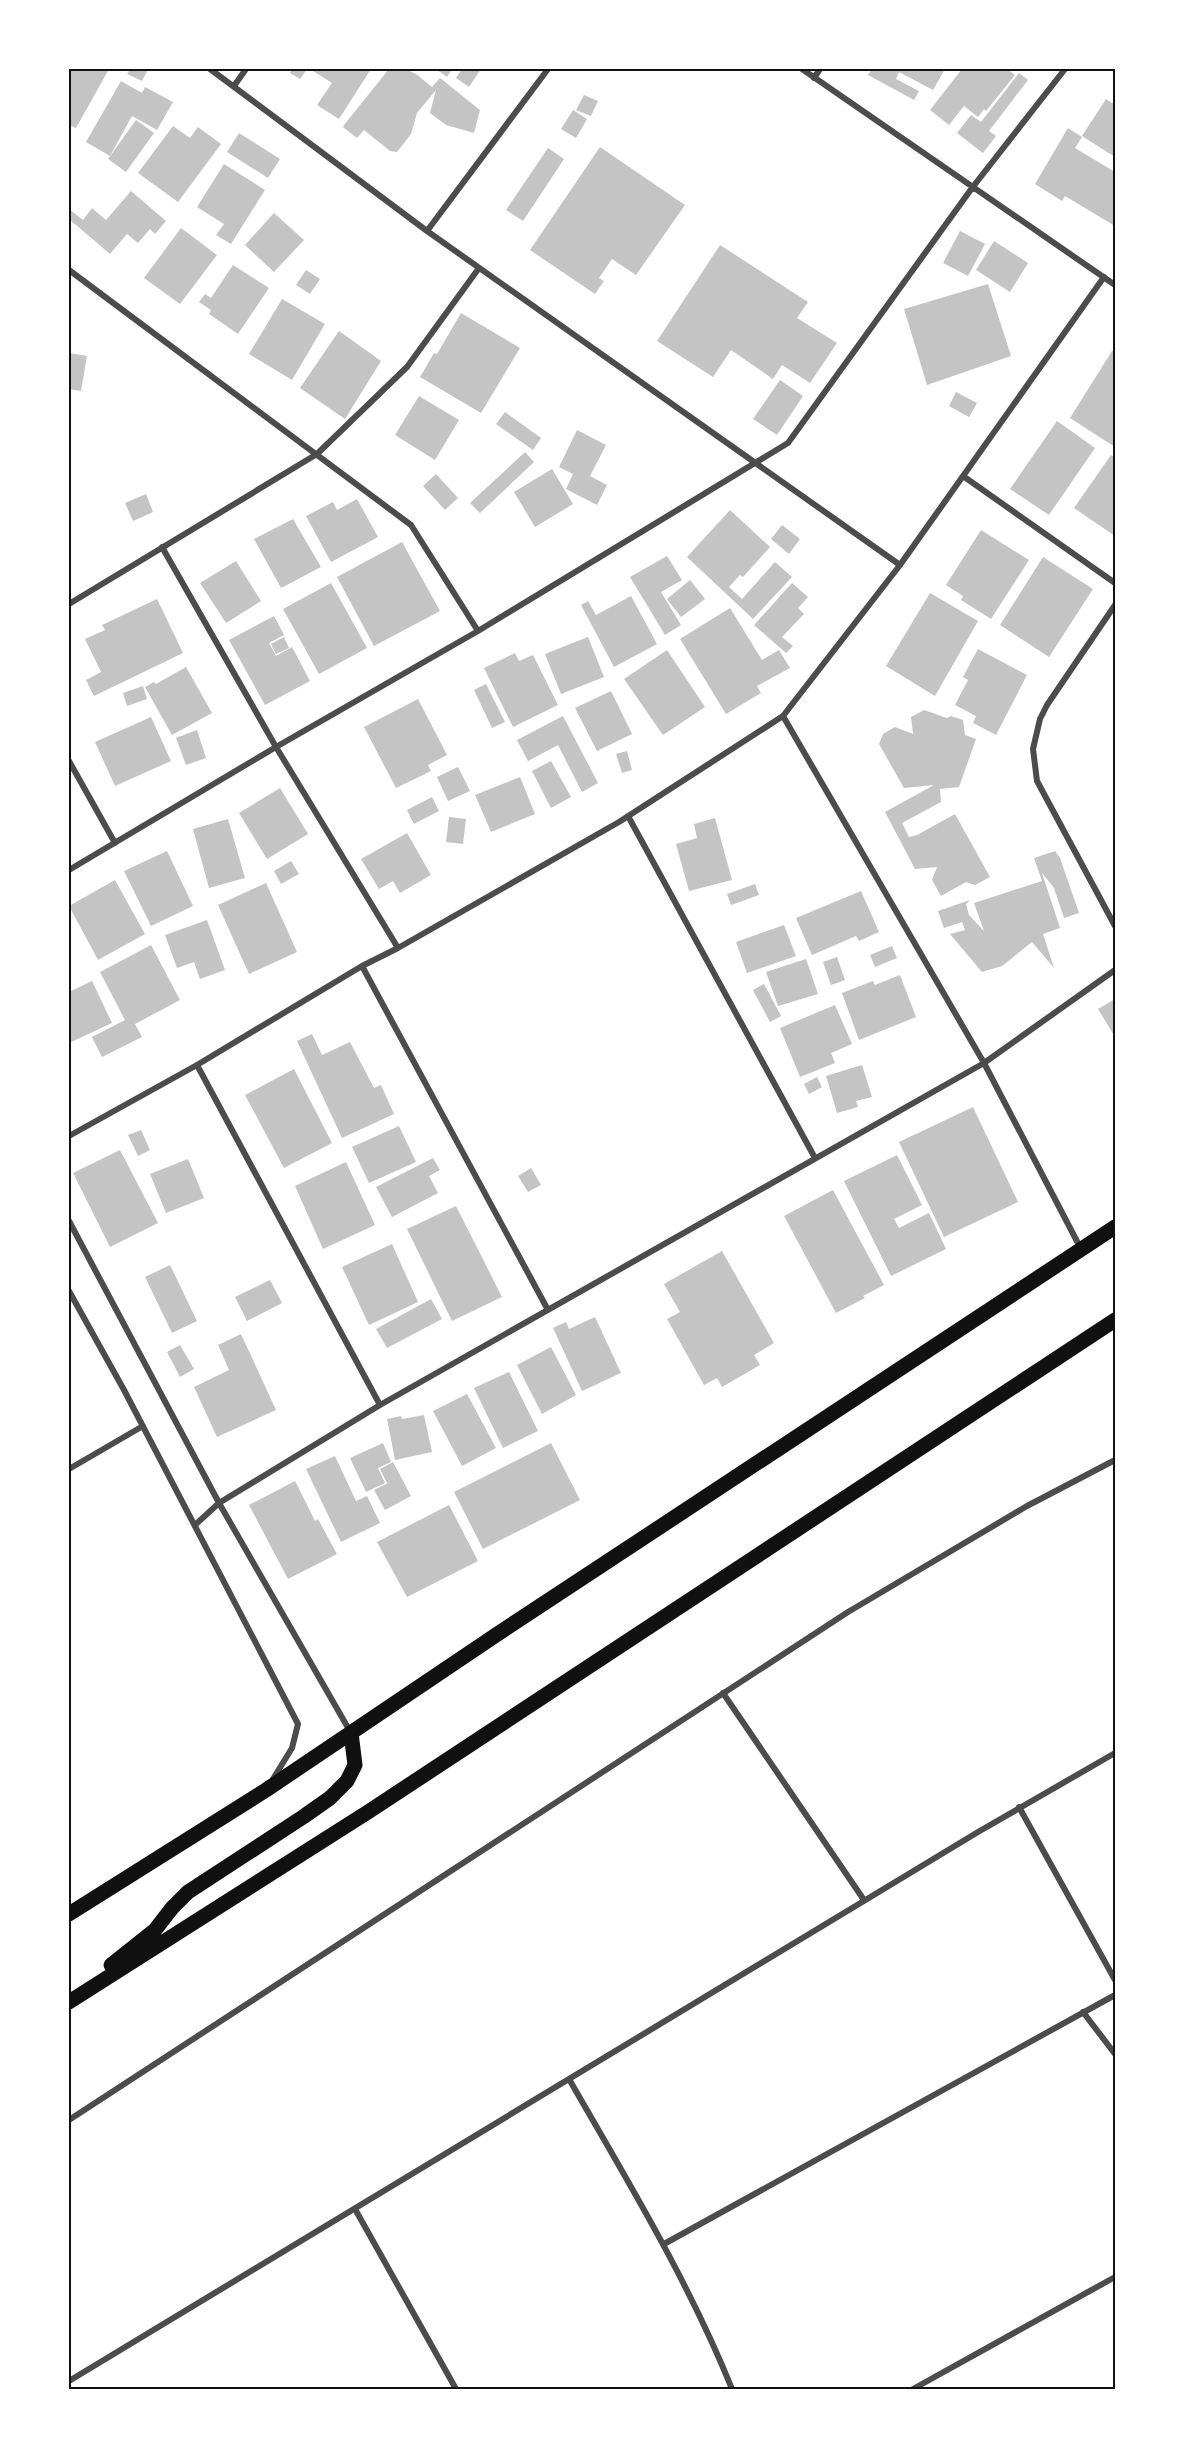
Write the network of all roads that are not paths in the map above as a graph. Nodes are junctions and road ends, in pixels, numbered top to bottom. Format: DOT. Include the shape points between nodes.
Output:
graph roads {
  1 [pos="210,69"];
  2 [pos="246,69"];
  3 [pos="548,69"];
  4 [pos="802,69"];
  5 [pos="820,69"];
  6 [pos="1065,69"];
  7 [pos="814,78"];
  8 [pos="234,86"];
  9 [pos="972,188"];
  10 [pos="427,231"];
  11 [pos="479,268"];
  12 [pos="69,270"];
  13 [pos="1104,277"];
  14 [pos="1115,285"];
  15 [pos="317,454"];
  16 [pos="757,464"];
  17 [pos="963,476"];
  18 [pos="162,547"];
  19 [pos="900,565"];
  20 [pos="1115,583"];
  21 [pos="69,604"];
  22 [pos="1115,605"];
  23 [pos="478,631"];
  24 [pos="783,716"];
  25 [pos="276,747"];
  26 [pos="69,761"];
  27 [pos="628,816"];
  28 [pos="115,843"];
  29 [pos="69,870"];
  30 [pos="1115,926"];
  31 [pos="398,948"];
  32 [pos="362,966"];
  33 [pos="1115,970"];
  34 [pos="984,1063"];
  35 [pos="197,1065"];
  36 [pos="69,1136"];
  37 [pos="815,1158"];
  38 [pos="69,1221"];
  39 [pos="1115,1227"];
  40 [pos="1081,1249"];
  41 [pos="69,1291"];
  42 [pos="548,1310"];
  43 [pos="1115,1320"];
  44 [pos="380,1405"];
  45 [pos="143,1426"];
  46 [pos="1115,1460"];
  47 [pos="69,1469"];
  48 [pos="219,1503"];
  49 [pos="195,1525"];
  50 [pos="723,1693"];
  51 [pos="351,1733"];
  52 [pos="1115,1753"];
  53 [pos="266,1790"];
  54 [pos="1019,1807"];
  55 [pos="864,1900"];
  56 [pos="69,1914"];
  57 [pos="1115,1980"];
  58 [pos="1115,1995"];
  59 [pos="69,2000"];
  60 [pos="1083,2012"];
  61 [pos="1115,2054"];
  62 [pos="569,2079"];
  63 [pos="69,2120"];
  64 [pos="355,2209"];
  65 [pos="664,2244"];
  66 [pos="1115,2277"];
  67 [pos="69,2381"];
  68 [pos="456,2389"];
  69 [pos="732,2389"];
  70 [pos="913,2389"];
  1 -- 8 [label="street"];
  2 -- 8 [label="street"];
  3 -- 10 [label="street"];
  4 -- 7 [label="street"];
  5 -- 7 [label="street"];
  6 -- 9 [label="street"];
  7 -- 9 [label="street"];
  8 -- 10 [label="street"];
  9 -- 13 [label="street"];
  9 -- 16 [label="street" via="788,443"];
  10 -- 11 [label="street"];
  11 -- 15 [label="street" via="407,367"];
  11 -- 16 [label="street"];
  12 -- 15 [label="street"];
  13 -- 14 [label="street"];
  13 -- 17 [label="street"];
  15 -- 18 [label="street"];
  15 -- 23 [label="street" via="411,525"];
  16 -- 19 [label="street"];
  16 -- 23 [label="street"];
  17 -- 19 [label="street"];
  17 -- 20 [label="street"];
  18 -- 21 [label="street"];
  18 -- 25 [label="street"];
  19 -- 24 [label="street"];
  22 -- 30 [label="street" via="1047,705 1033,749 1033,765 1043,795"];
  23 -- 25 [label="street"];
  24 -- 27 [label="street"];
  24 -- 34 [label="street"];
  25 -- 28 [label="street"];
  25 -- 31 [label="street"];
  26 -- 28 [label="street"];
  27 -- 31 [label="street"];
  27 -- 37 [label="street"];
  28 -- 29 [label="street"];
  31 -- 32 [label="street"];
  32 -- 35 [label="street"];
  32 -- 42 [label="street"];
  33 -- 34 [label="street"];
  34 -- 37 [label="street"];
  34 -- 40 [label="street"];
  35 -- 36 [label="street"];
  35 -- 44 [label="street"];
  37 -- 42 [label="street"];
  38 -- 48 [label="street"];
  39 -- 40 [label="main road"];
  40 -- 51 [label="main road"];
  41 -- 45 [label="street"];
  42 -- 44 [label="street"];
  43 -- 59 [label="main road" via="368,1812"];
  44 -- 48 [label="street"];
  45 -- 47 [label="street"];
  45 -- 49 [label="street"];
  46 -- 50 [label="street" via="1027,1506 858,1606"];
  48 -- 49 [label="street"];
  48 -- 51 [label="street"];
  49 -- 53 [label="street" via="298,1724 292,1748"];
  50 -- 55 [label="street"];
  50 -- 63 [label="street"];
  51 -- 53 [label="main road"];
  51 -- 59 [label="main road" via="355,1765 348,1781 303,1817 188,1892 155,1930"];
  52 -- 54 [label="street"];
  53 -- 56 [label="main road"];
  54 -- 55 [label="street"];
  54 -- 57 [label="street"];
  55 -- 62 [label="street"];
  58 -- 60 [label="street"];
  60 -- 61 [label="street"];
  60 -- 65 [label="street"];
  62 -- 64 [label="street"];
  62 -- 65 [label="street"];
  64 -- 67 [label="street"];
  64 -- 68 [label="street"];
  65 -- 69 [label="street"];
  66 -- 70 [label="street"];
}
